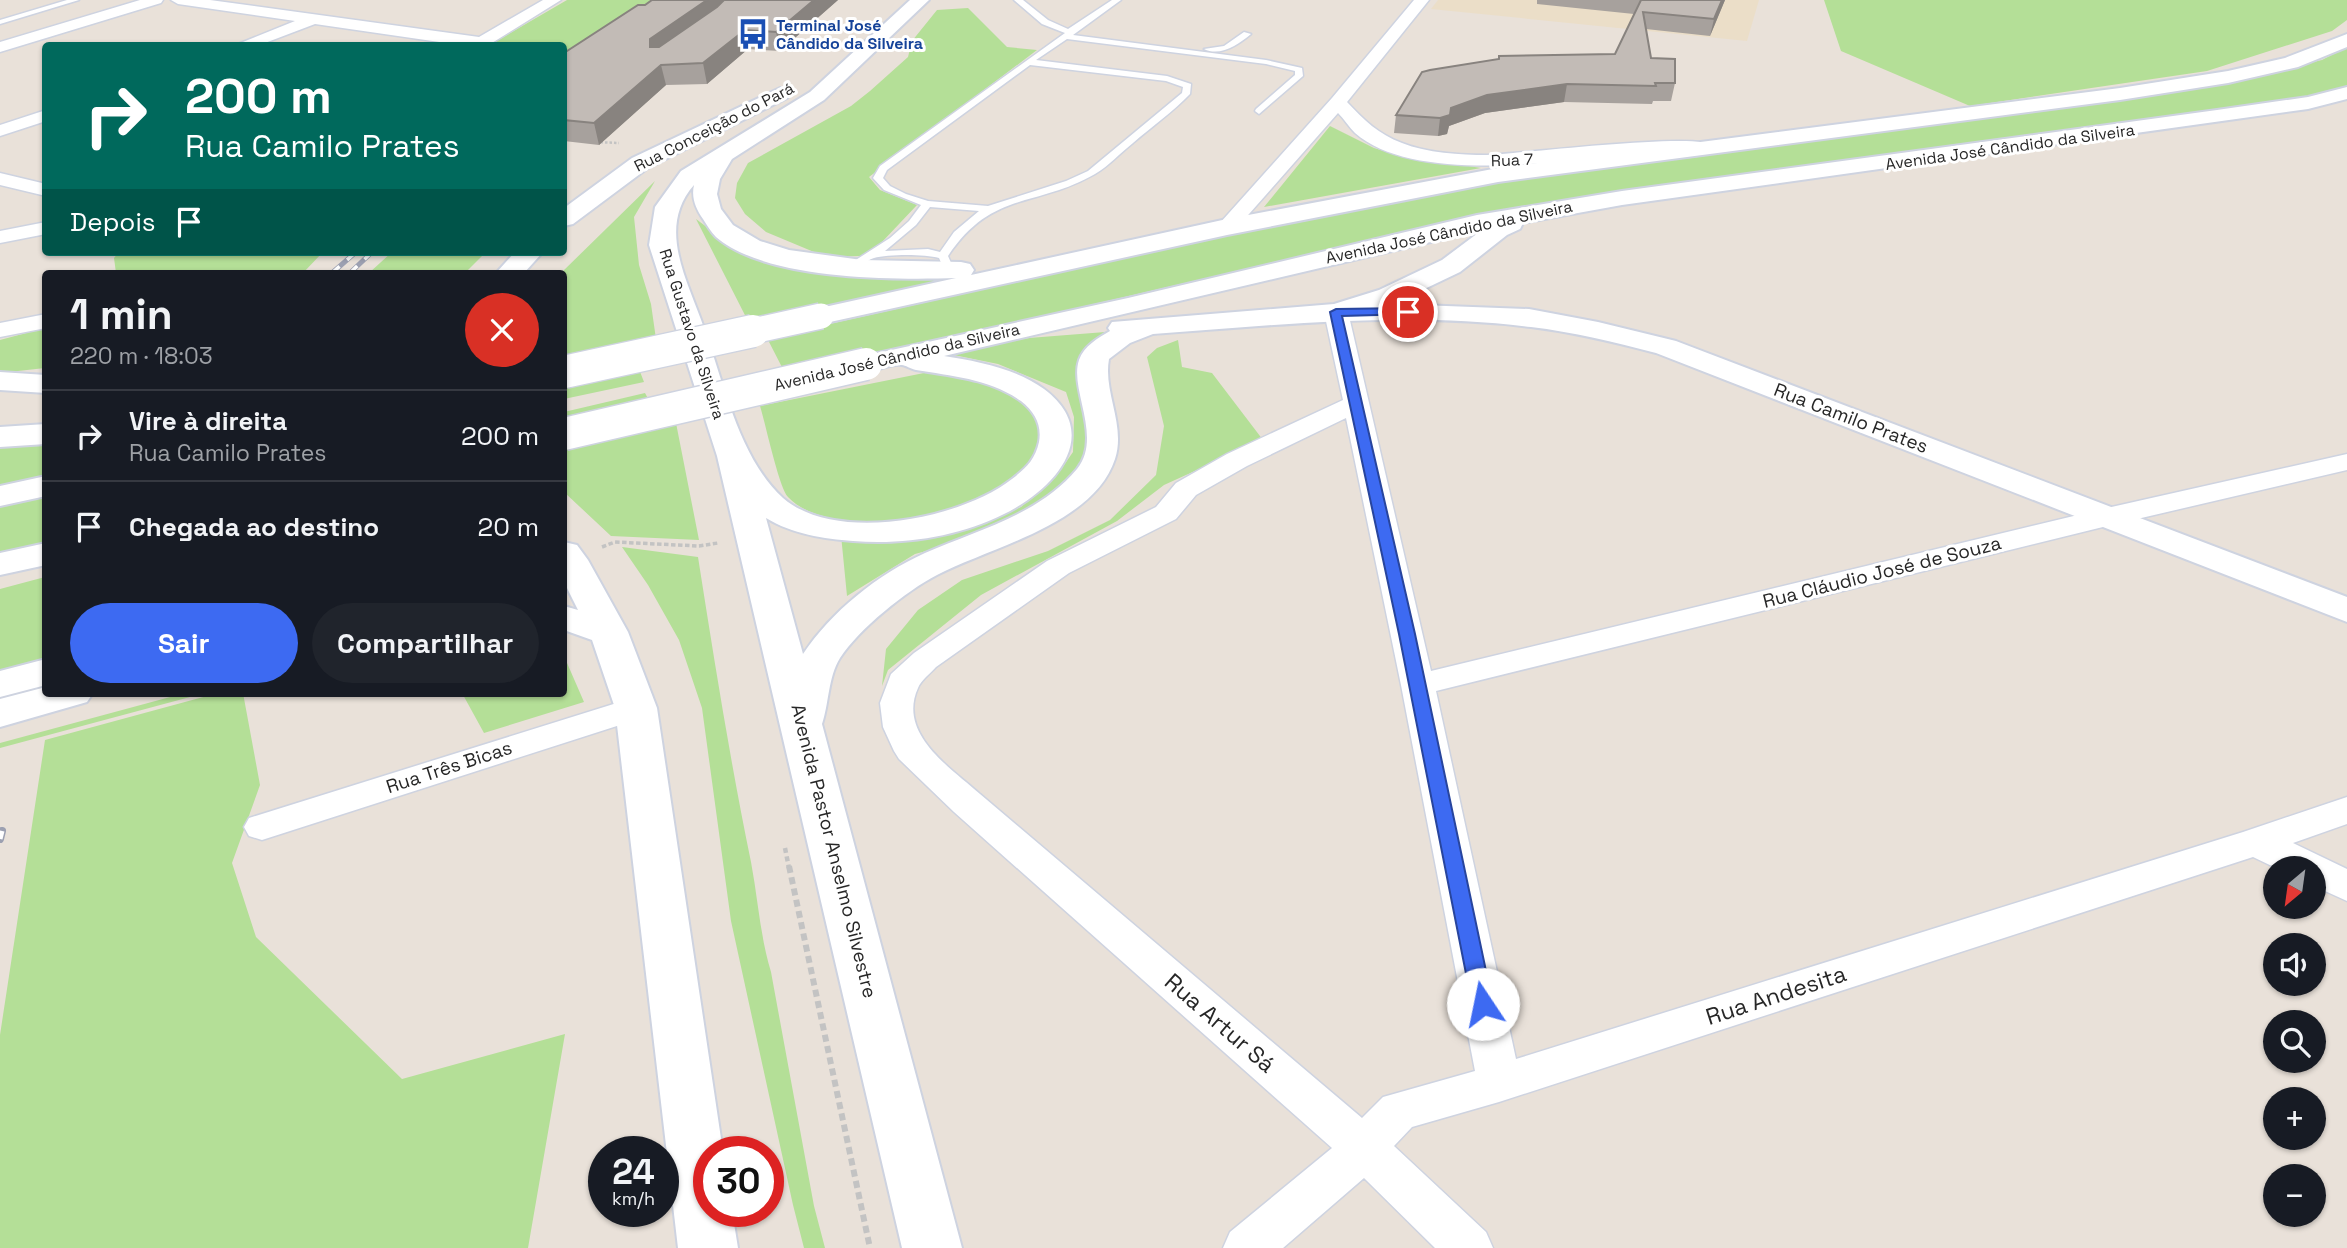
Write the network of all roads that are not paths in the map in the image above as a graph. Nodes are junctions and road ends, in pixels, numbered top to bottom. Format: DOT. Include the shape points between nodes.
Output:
graph roads {
  1 [pos="75,0"];
  2 [pos="156,0"];
  3 [pos="178,0"];
  4 [pos="554,0"];
  5 [pos="920,0"];
  6 [pos="1018,0"];
  7 [pos="1117,0"];
  8 [pos="1422,0"];
  9 [pos="313,20"];
  10 [pos="869,20"];
  11 [pos="0,22"];
  12 [pos="1066,34"];
  13 [pos="1247,34"];
  14 [pos="2347,40"];
  15 [pos="252,42"];
  16 [pos="464,42"];
  17 [pos="481,42"];
  18 [pos="0,47"];
  19 [pos="1028,62"];
  20 [pos="2347,93"];
  21 [pos="1338,102"];
  22 [pos="1259,111"];
  23 [pos="42,116"];
  24 [pos="1319,122"];
  25 [pos="1356,127"];
  26 [pos="0,131"];
  27 [pos="1705,146"];
  28 [pos="726,151"];
  29 [pos="0,179"];
  30 [pos="42,189"];
  31 [pos="927,204"];
  32 [pos="986,209"];
  33 [pos="1538,212"];
  34 [pos="567,217"];
  35 [pos="1227,227"];
  36 [pos="42,229"];
  37 [pos="0,237"];
  38 [pos="526,256"];
  39 [pos="863,261"];
  40 [pos="946,263"];
  41 [pos="1451,266"];
  42 [pos="1047,267"];
  43 [pos="512,270"];
  44 [pos="1336,312"];
  45 [pos="1530,318"];
  46 [pos="42,322"];
  47 [pos="1148,326"];
  48 [pos="0,330"];
  49 [pos="984,338"];
  50 [pos="878,361"];
  51 [pos="567,371"];
  52 [pos="0,381"];
  53 [pos="42,384"];
  54 [pos="1358,403"];
  55 [pos="42,412"];
  56 [pos="0,414"];
  57 [pos="567,433"];
  58 [pos="42,434"];
  59 [pos="0,437"];
  60 [pos="733,456"];
  61 [pos="2347,462"];
  62 [pos="42,487"];
  63 [pos="0,496"];
  64 [pos="2107,517"];
  65 [pos="42,555"];
  66 [pos="567,557"];
  67 [pos="0,564"];
  68 [pos="2347,610"];
  69 [pos="567,619"];
  70 [pos="609,632"];
  71 [pos="42,673"];
  72 [pos="0,684"];
  73 [pos="1418,685"];
  74 [pos="58,697"];
  75 [pos="636,708"];
  76 [pos="0,713"];
  77 [pos="802,724"];
  78 [pos="2347,810"];
  79 [pos="262,827"];
  80 [pos="2256,842"];
  81 [pos="2285,856"];
  82 [pos="2326,876"];
  83 [pos="2347,886"];
  84 [pos="1499,1083"];
  85 [pos="1365,1149"];
  86 [pos="708,1248"];
  87 [pos="932,1248"];
  88 [pos="1247,1248"];
  89 [pos="1469,1248"];
  1 -- 11 [label="lane"];
  2 -- 18 [label="street"];
  3 -- 9 [label="street"];
  4 -- 17 [label="street"];
  5 -- 28 [label="main road, Rua Gustavo da Silveira" via="817,96"];
  6 -- 12 [label="lane"];
  7 -- 12 [label="lane"];
  8 -- 21 [label="street"];
  9 -- 15 [label="street"];
  9 -- 16 [label="street"];
  10 -- 34 [label="main road, Rua Conceição do Pará" via="800,82 640,163"];
  12 -- 13 [label="lane" via="1200,49 1226,48"];
  12 -- 19 [label="lane"];
  12 -- 22 [label="lane" via="1299,70 1299,76"];
  14 -- 27 [label="main road, Avenida José Cândido da Silveira" via="2291,63 2214,79"];
  19 -- 31 [label="lane" via="883,168 878,178 887,188"];
  19 -- 32 [label="lane" via="1167,79 1189,90 1093,172"];
  20 -- 33 [label="main road, Avenida José Cândido da Silveira" via="2217,117"];
  21 -- 24 [label="street"];
  21 -- 25 [label="street, Rua 7"];
  23 -- 26 [label="street"];
  24 -- 25 [label="street"];
  24 -- 35 [label="street"];
  25 -- 27 [label="street, Rua 7" via="1408,150 1468,160 1534,160 1658,146"];
  27 -- 35 [label="main road, Avenida José Cândido da Silveira" via="1498,175"];
  28 -- 39 [label="main road" via="705,189 715,223 726,233 770,253 823,265"];
  28 -- 60 [label="main road, Rua Gustavo da Silveira" via="672,194 662,218 662,245"];
  29 -- 30 [label="street"];
  31 -- 32 [label="lane"];
  31 -- 39 [label="lane" via="897,237"];
  32 -- 40 [label="lane" via="957,232"];
  33 -- 41 [label="main road" via="1498,230"];
  33 -- 49 [label="main road, Avenida José Cândido da Silveira"];
  35 -- 42 [label="main road, Avenida José Cândido da Silveira"];
  36 -- 37 [label="street"];
  38 -- 43 [label="main road"];
  39 -- 40 [label="main road"];
  40 -- 42 [label="main road"];
  41 -- 44 [label="main road" via="1389,296"];
  41 -- 45 [label="main road" via="1460,286 1481,304"];
  42 -- 51 [label="main road, Avenida José Cândido da Silveira, bridge"];
  44 -- 45 [label="main road, Rua Camilo Prates"];
  44 -- 47 [label="main road"];
  44 -- 54 [label="street"];
  45 -- 64 [label="main road, Rua Camilo Prates" via="1666,347"];
  46 -- 48 [label="street"];
  47 -- 49 [label="main road"];
  47 -- 77 [label="main road" via="1116,337 1093,357 1102,449 1096,467 1076,493 1028,524 933,563 890,587 821,657"];
  49 -- 50 [label="main road, Avenida José Cândido da Silveira"];
  50 -- 57 [label="main road, Avenida José Cândido da Silveira, bridge"];
  50 -- 60 [label="main road" via="960,367 1022,387 1042,402 1054,421 1053,455 1024,488 976,514 907,530 859,531 797,521 771,505"];
  52 -- 53 [label="main road"];
  54 -- 73 [label="street"];
  54 -- 85 [label="street, Rua Artur Sá" via="1237,460 1186,489 1166,513 1058,567 925,660 903,682 897,703 900,727 911,751"];
  55 -- 56 [label="main road"];
  58 -- 59 [label="main road"];
  60 -- 77 [label="main road, Avenida Pastor Anselmo Silvestre"];
  61 -- 64 [label="street, Rua Cláudio José de Souza"];
  62 -- 63 [label="main road"];
  64 -- 68 [label="main road, Rua Camilo Prates"];
  64 -- 73 [label="street, Rua Cláudio José de Souza"];
  65 -- 67 [label="main road"];
  66 -- 70 [label="main road"];
  69 -- 70 [label="main road"];
  70 -- 75 [label="main road"];
  71 -- 72 [label="main road"];
  73 -- 84 [label="street"];
  74 -- 76 [label="main road"];
  75 -- 79 [label="street, Rua Três Bicas"];
  75 -- 86 [label="main road"];
  77 -- 87 [label="main road, Avenida Pastor Anselmo Silvestre"];
  78 -- 80 [label="street, Rua Andesita"];
  80 -- 81 [label="street"];
  80 -- 84 [label="street, Rua Andesita"];
  82 -- 83 [label="street"];
  84 -- 85 [label="street, Rua Andesita" via="1399,1111"];
  85 -- 88 [label="street, Rua Andesita"];
  85 -- 89 [label="street, Rua Artur Sá"];
}
